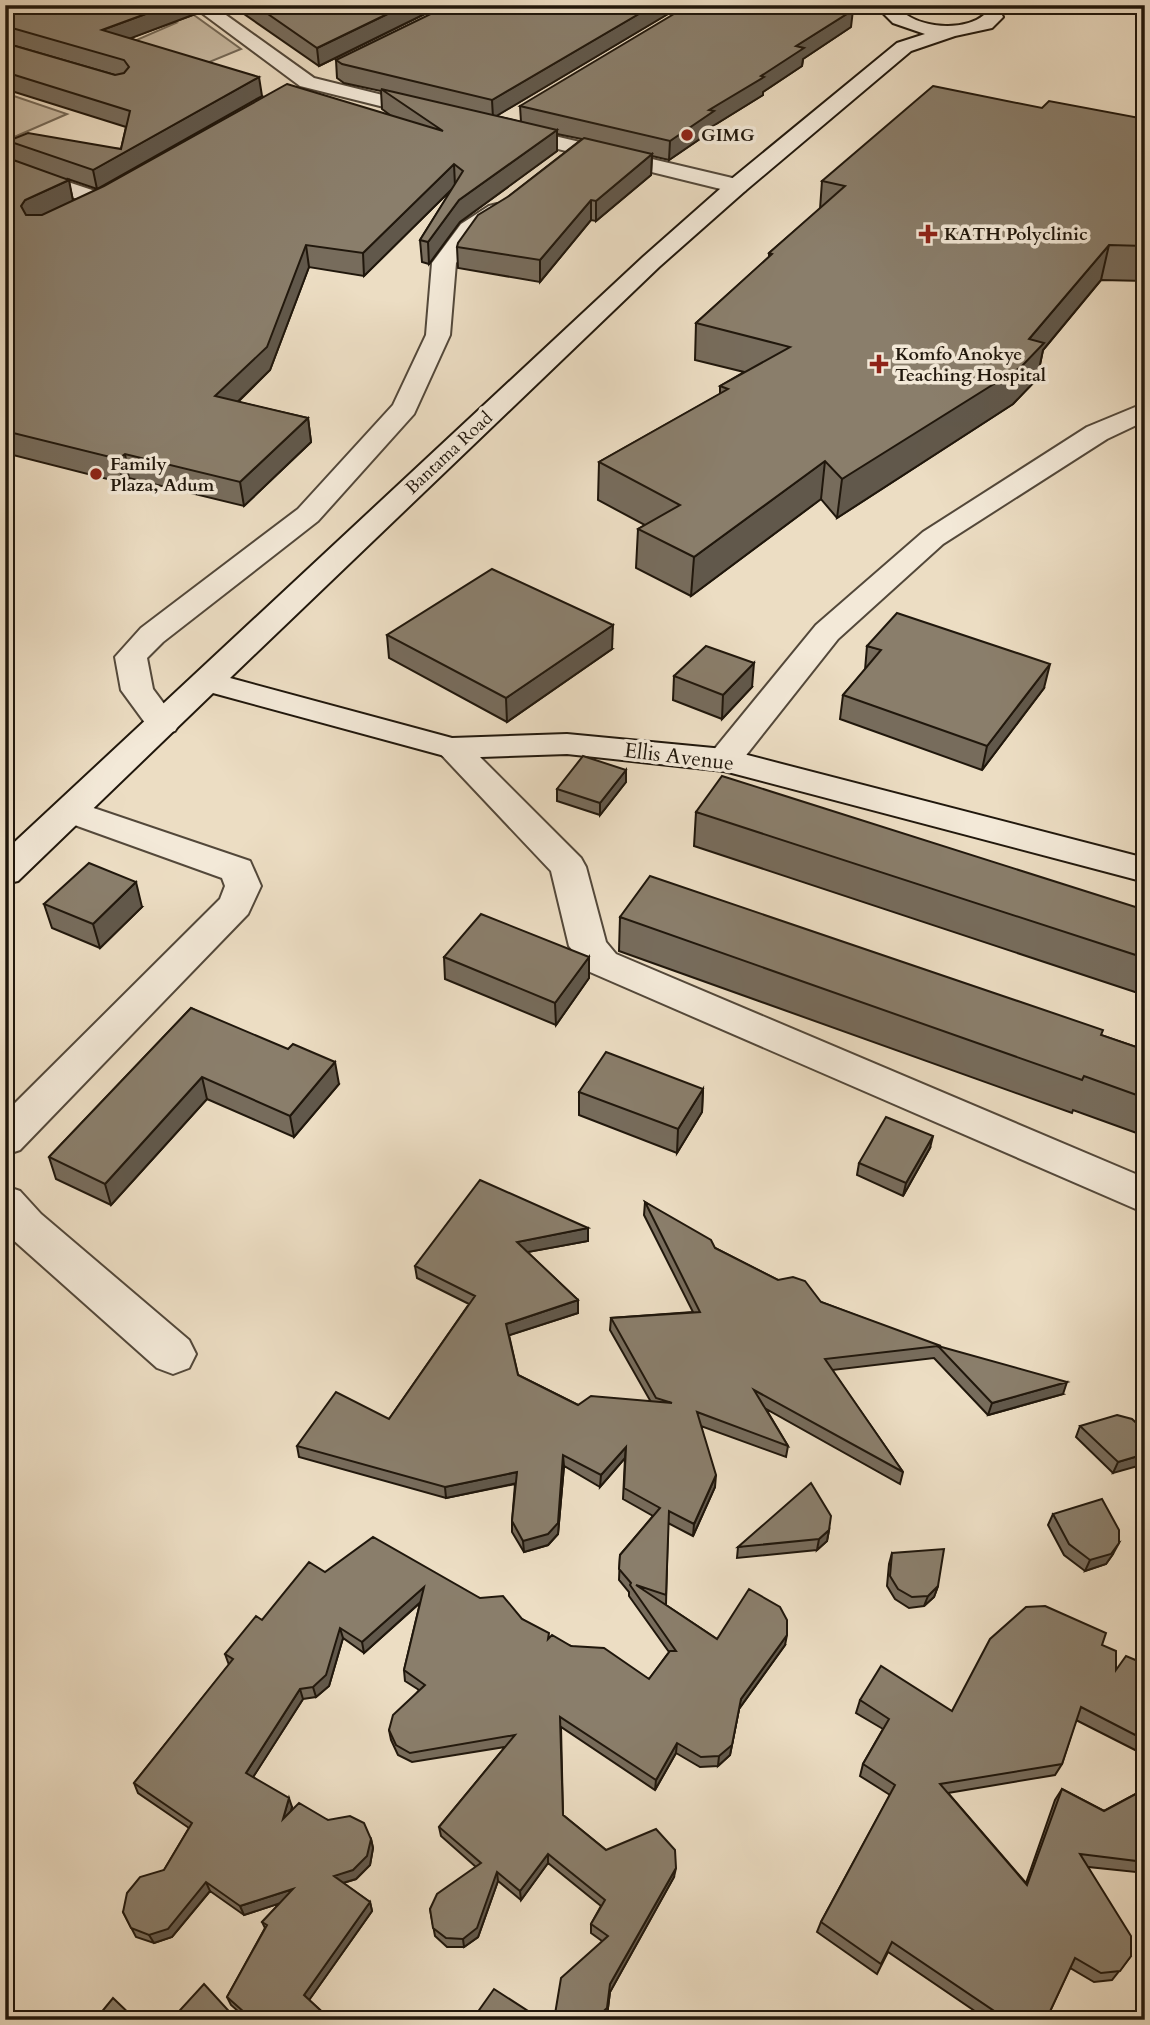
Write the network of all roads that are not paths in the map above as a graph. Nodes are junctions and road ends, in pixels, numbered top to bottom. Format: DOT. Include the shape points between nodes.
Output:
graph roads {
  1 [pos="200,5"];
  2 [pos="986,5"];
  3 [pos="890,10"];
  4 [pos="955,30"];
  5 [pos="904,47"];
  6 [pos="331,70"];
  7 [pos="307,82"];
  8 [pos="284,95"];
  9 [pos="520,114"];
  10 [pos="456,118"];
  11 [pos="579,148"];
  12 [pos="5,167"];
  13 [pos="550,171"];
  14 [pos="737,186"];
  15 [pos="520,194"];
  16 [pos="75,212"];
  17 [pos="1145,411"];
  18 [pos="208,682"];
  19 [pos="163,724"];
  20 [pos="452,748"];
  21 [pos="724,760"];
  22 [pos="70,811"];
  23 [pos="1145,870"];
  24 [pos="5,872"];
  25 [pos="5,1139"];
  26 [pos="1145,1196"];
  27 [pos="12,1226"];
  28 [pos="173,1353"];
  1 -- 7 [label="street"];
  2 -- 4 [label="street" via="993,12 990,22"];
  3 -- 4 [label="street" via="921,28"];
  3 -- 5 [label="street" via="905,30"];
  4 -- 5 [label="street"];
  5 -- 14 [label="street, Bantama Road"];
  6 -- 7 [label="street"];
  7 -- 8 [label="street"];
  7 -- 10 [label="street"];
  9 -- 11 [label="street" via="490,127"];
  11 -- 13 [label="street"];
  11 -- 14 [label="street"];
  12 -- 16 [label="street" via="105,196"];
  14 -- 18 [label="street, Bantama Road"];
  15 -- 19 [label="street" via="469,229 443,263 438,335 405,408 308,514 152,635 131,657 136,690"];
  17 -- 21 [label="street" via="1097,433 933,538 827,632"];
  18 -- 19 [label="street, Bantama Road"];
  18 -- 20 [label="street, Ellis Avenue"];
  19 -- 22 [label="street, Bantama Road"];
  20 -- 21 [label="street, Ellis Avenue" via="567,744"];
  20 -- 26 [label="street" via="568,867 588,946 603,963"];
  21 -- 23 [label="street, Ellis Avenue"];
  22 -- 24 [label="street, Bantama Road"];
  22 -- 25 [label="street" via="237,870 243,886 234,905"];
  27 -- 28 [label="street"];
}
